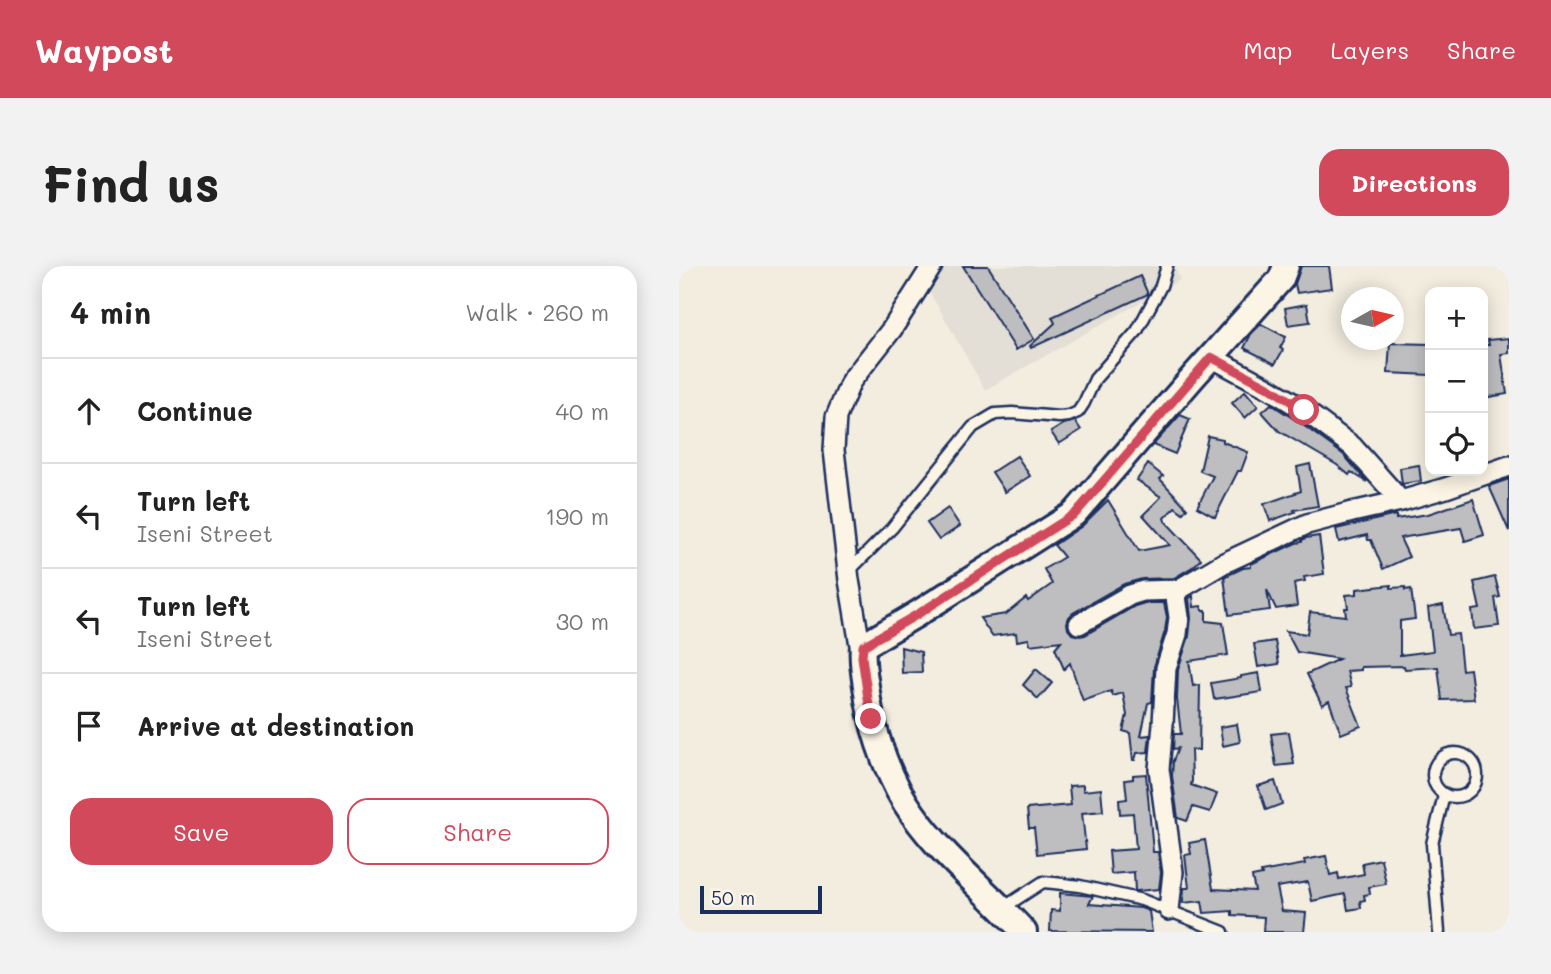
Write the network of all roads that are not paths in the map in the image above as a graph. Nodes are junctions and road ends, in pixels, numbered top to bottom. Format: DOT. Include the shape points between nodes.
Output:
graph roads {
  1 [pos="932,266"];
  2 [pos="1167,266"];
  3 [pos="1286,266"];
  4 [pos="1211,357"];
  5 [pos="1509,466"];
  6 [pos="1401,501"];
  7 [pos="848,571"];
  8 [pos="1178,590"];
  9 [pos="1079,624"];
  10 [pos="862,657"];
  11 [pos="1444,795"];
  12 [pos="1002,908"];
  13 [pos="1169,910"];
  14 [pos="1024,932"];
  15 [pos="1223,932"];
  16 [pos="1439,932"];
  1 -- 7 [label="street" via="892,329 851,380 836,416 834,450"];
  2 -- 7 [label="lane" via="1137,331 1095,379 1078,412 1059,417 995,414 973,427 892,528"];
  3 -- 4 [label="street" via="1281,279"];
  4 -- 6 [label="street" via="1270,388 1352,446"];
  4 -- 10 [label="street" via="1075,514 863,646"];
  5 -- 6 [label="street"];
  6 -- 8 [label="street" via="1307,524"];
  7 -- 10 [label="street"];
  8 -- 9 [label="street" via="1131,595"];
  8 -- 13 [label="street" via="1179,617 1166,668 1159,769 1173,872"];
  10 -- 12 [label="street" via="871,719 902,798 958,865"];
  11 -- 11 [label="lane" via="1434,785 1435,765 1451,752 1465,755 1477,772 1474,785 1465,795"];
  11 -- 16 [label="lane" via="1432,844"];
  12 -- 13 [label="lane" via="1043,882 1080,886"];
  12 -- 14 [label="street"];
  13 -- 15 [label="lane"];
}
